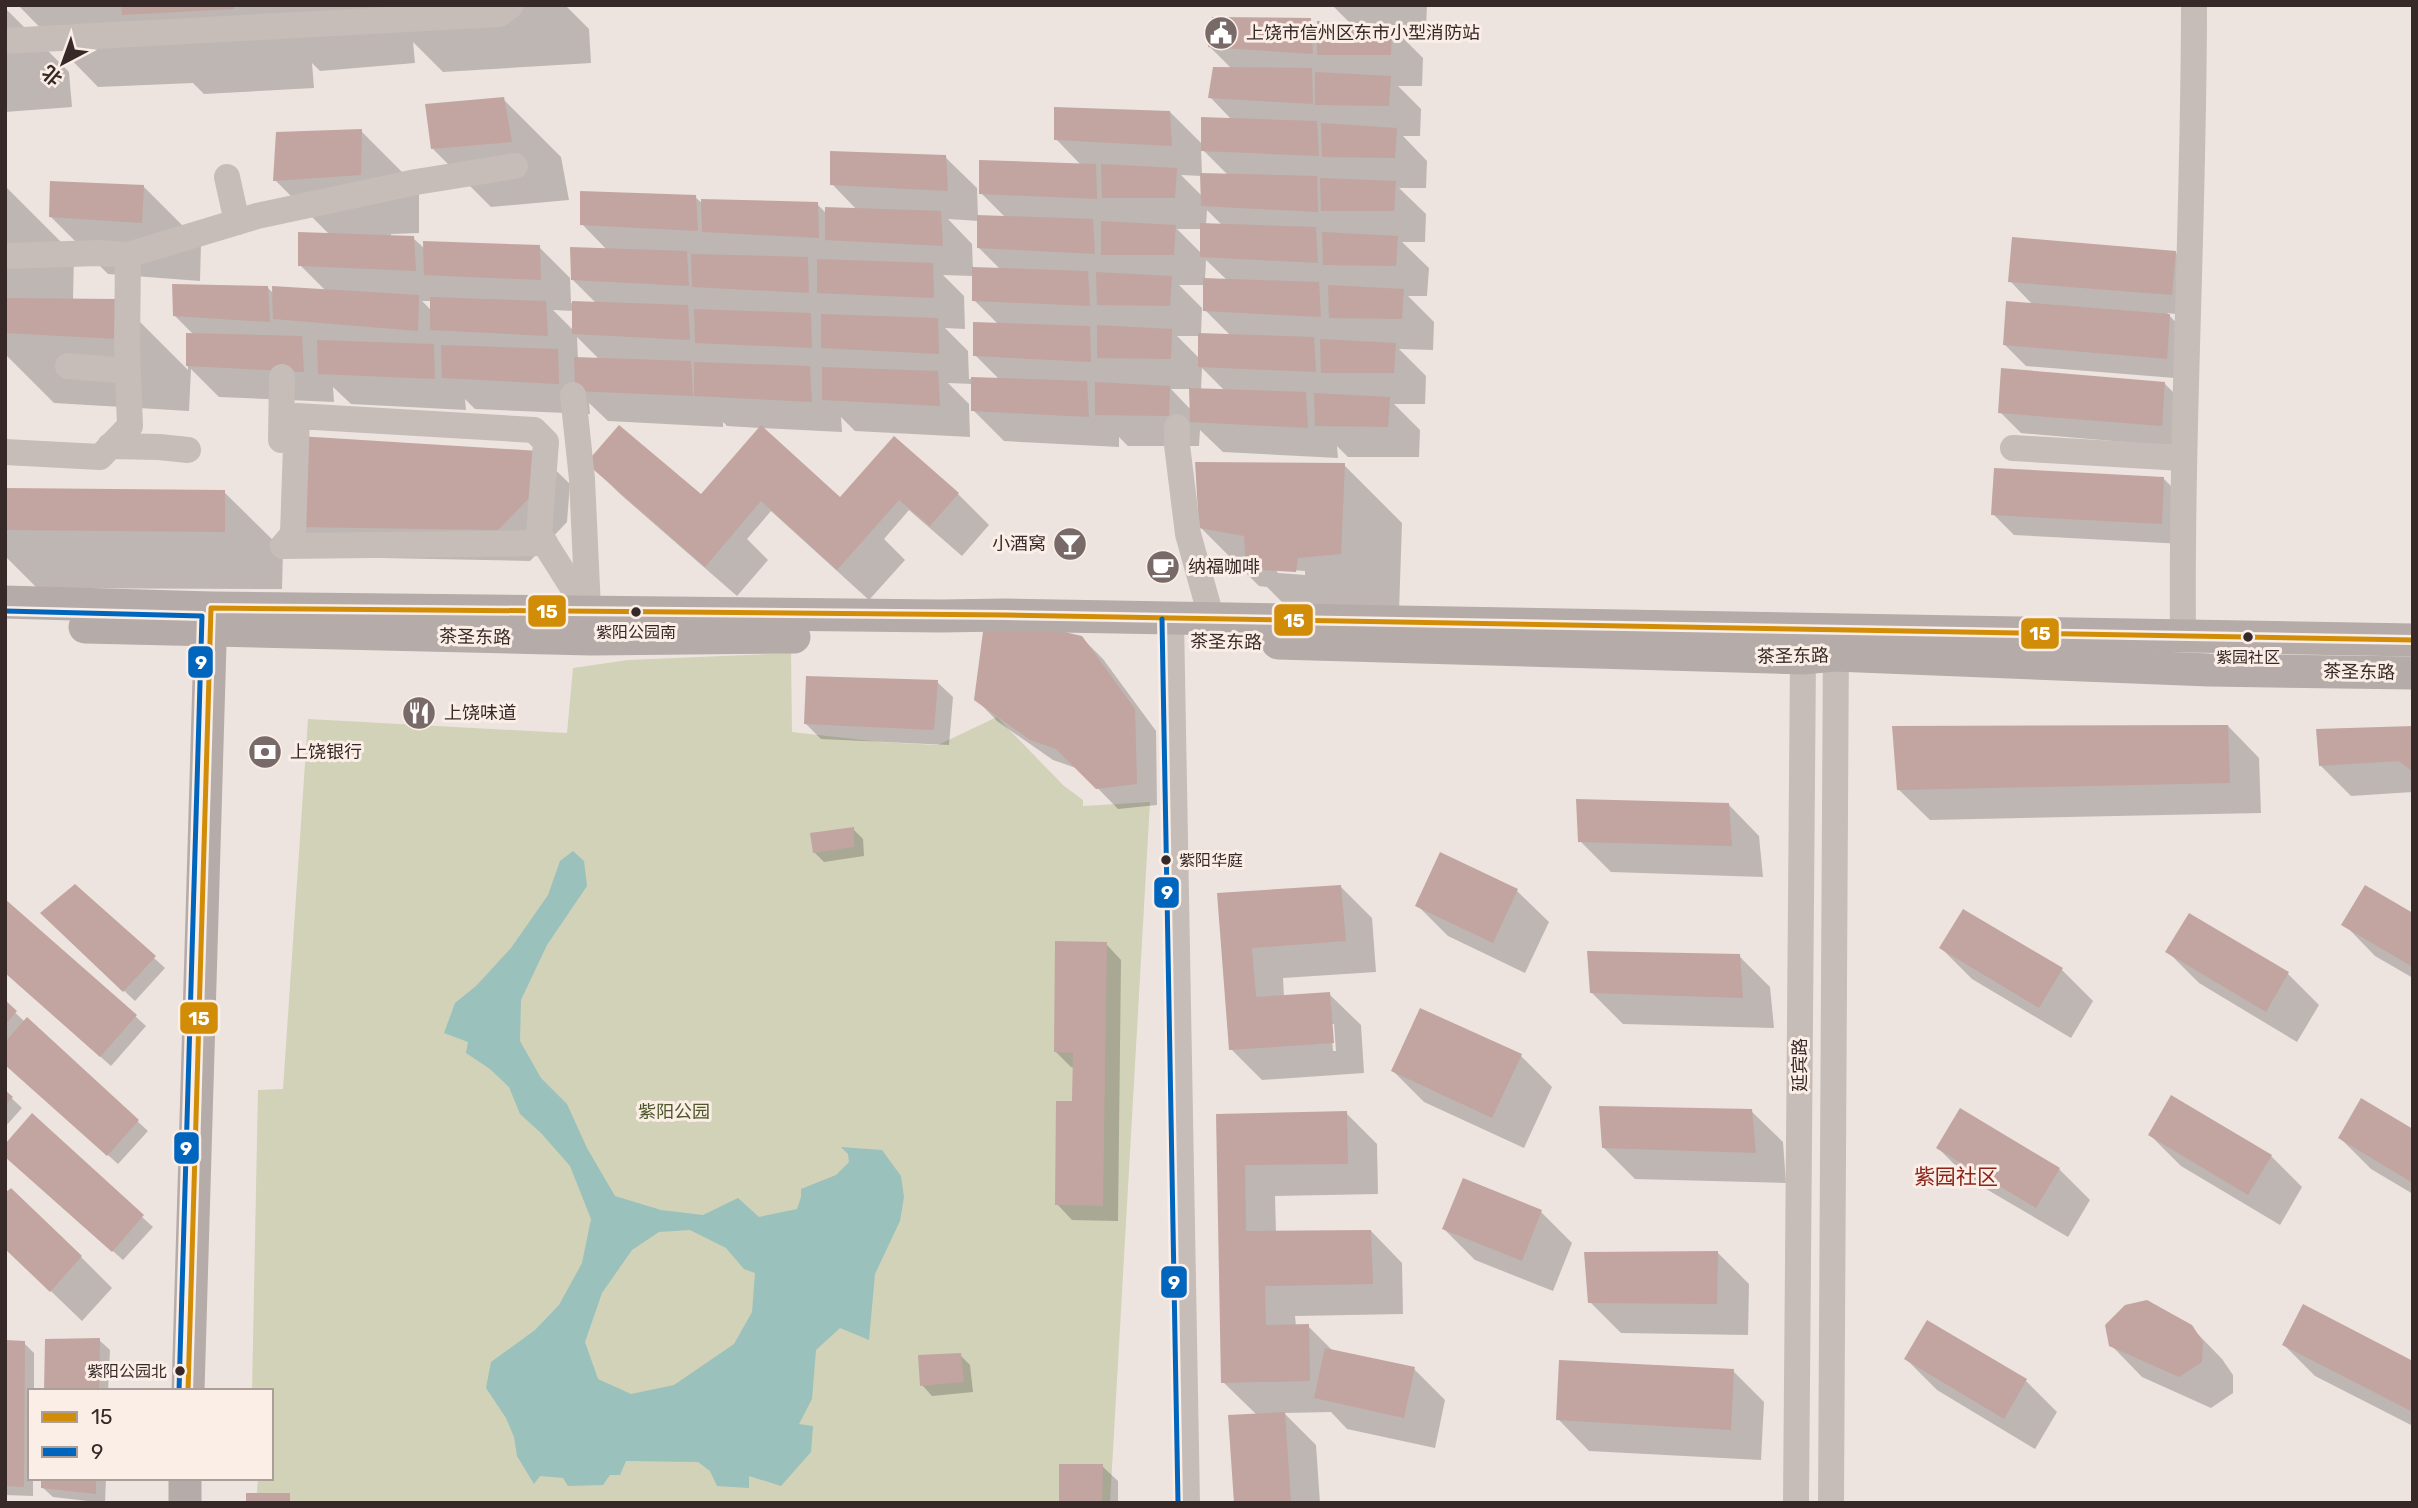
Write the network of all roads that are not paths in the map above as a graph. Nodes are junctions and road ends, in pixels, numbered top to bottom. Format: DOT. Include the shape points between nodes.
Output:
graph roads {
  1 [pos="511,5"];
  2 [pos="2194,5"];
  3 [pos="5,41"];
  4 [pos="516,166"];
  5 [pos="228,177"];
  6 [pos="237,222"];
  7 [pos="128,255"];
  8 [pos="5,256"];
  9 [pos="68,366"];
  10 [pos="128,371"];
  11 [pos="282,377"];
  12 [pos="573,395"];
  13 [pos="1177,427"];
  14 [pos="110,446"];
  15 [pos="2013,448"];
  16 [pos="188,450"];
  17 [pos="5,452"];
  18 [pos="2183,458"];
  19 [pos="545,543"];
  20 [pos="283,559"];
  21 [pos="5,602"];
  22 [pos="210,620"];
  23 [pos="1212,620"];
  24 [pos="5,624"];
  25 [pos="589,626"];
  26 [pos="1172,630"];
  27 [pos="2183,636"];
  28 [pos="2413,639"];
  29 [pos="1818,642"];
  30 [pos="2413,673"];
  31 [pos="188,1389"];
  32 [pos="185,1480"];
  33 [pos="184,1503"];
  34 [pos="1188,1503"];
  35 [pos="1796,1503"];
  36 [pos="1831,1503"];
  1 -- 3 [label="street" via="499,14"];
  2 -- 18 [label="street"];
  4 -- 6 [label="street" via="416,182"];
  5 -- 6 [label="street"];
  6 -- 7 [label="street"];
  7 -- 8 [label="street"];
  7 -- 10 [label="street"];
  9 -- 10 [label="street"];
  10 -- 14 [label="street" via="130,426"];
  11 -- 20 [label="street"];
  12 -- 25 [label="street"];
  13 -- 23 [label="street" via="1188,534"];
  14 -- 16 [label="street"];
  14 -- 17 [label="street" via="100,457"];
  15 -- 18 [label="street"];
  18 -- 27 [label="street"];
  19 -- 20 [label="street"];
  19 -- 20 [label="street" via="539,534 546,442 534,430 297,416 293,534"];
  19 -- 25 [label="street"];
  21 -- 22 [label="main road, 茶圣东路"];
  22 -- 24 [label="main road, 茶圣东路"];
  22 -- 25 [label="main road, 茶圣东路"];
  22 -- 31 [label="main road"];
  23 -- 26 [label="main road, 茶圣东路"];
  23 -- 29 [label="main road, 茶圣东路"];
  25 -- 26 [label="main road, 茶圣东路" via="1006,615 1110,618"];
  26 -- 29 [label="main road, 茶圣东路"];
  26 -- 34 [label="street"];
  27 -- 28 [label="main road, 茶圣东路"];
  27 -- 29 [label="main road, 茶圣东路"];
  29 -- 30 [label="main road, 茶圣东路" via="2208,670"];
  29 -- 35 [label="street, 延宾路"];
  29 -- 36 [label="street, 延宾路"];
  32 -- 33 [label="main road"];
}
